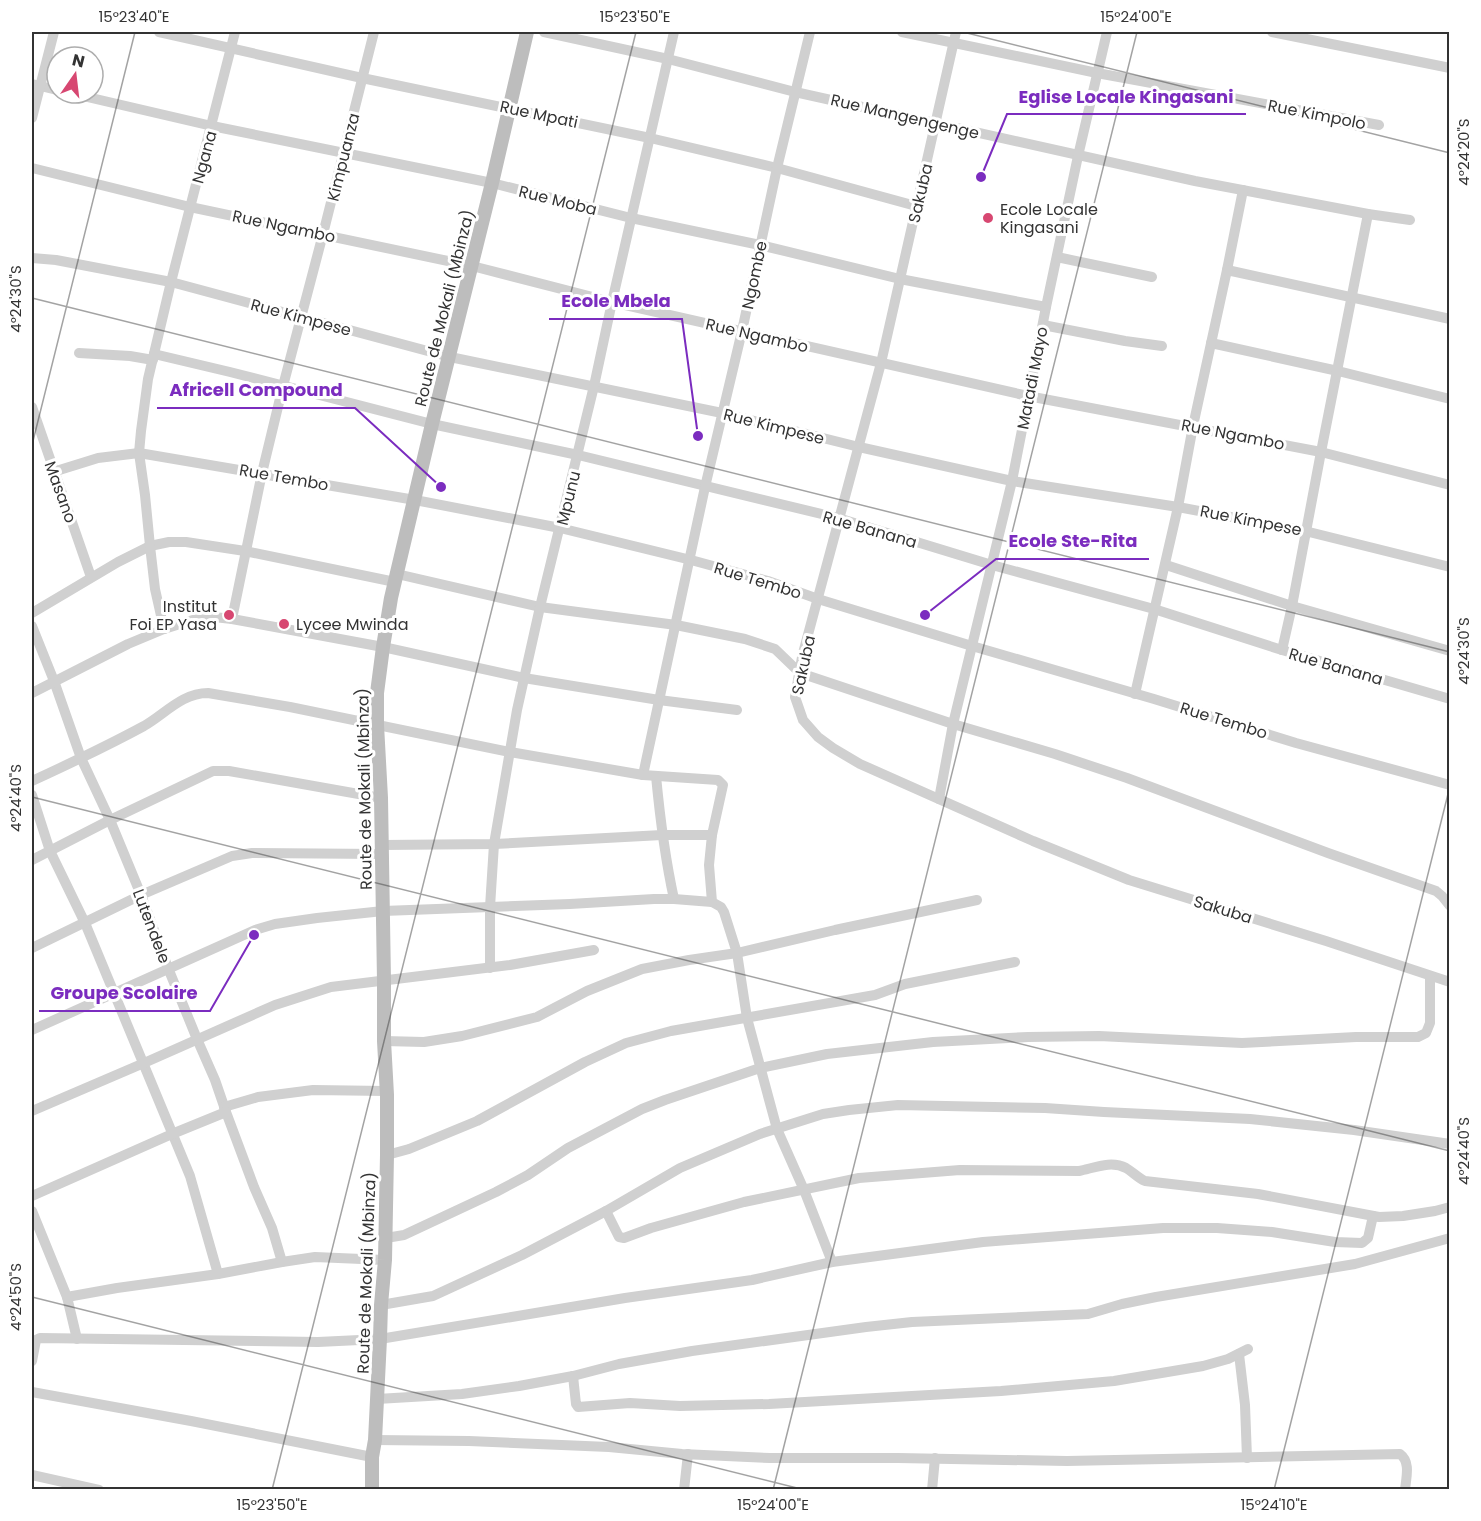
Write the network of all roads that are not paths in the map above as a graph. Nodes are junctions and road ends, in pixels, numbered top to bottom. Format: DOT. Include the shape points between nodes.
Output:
graph roads {
  1 [pos="54,32"];
  2 [pos="159,32"];
  3 [pos="235,32"];
  4 [pos="374,32"];
  5 [pos="527,32"];
  6 [pos="544,32"];
  7 [pos="674,32"];
  8 [pos="810,32"];
  9 [pos="902,32"];
  10 [pos="1107,32"];
  11 [pos="1272,32"];
  12 [pos="955,37"];
  13 [pos="231,48"];
  14 [pos="668,59"];
  15 [pos="1449,68"];
  16 [pos="1097,73"];
  17 [pos="362,78"];
  18 [pos="36,85"];
  19 [pos="795,92"];
  20 [pos="105,101"];
  21 [pos="510,108"];
  22 [pos="32,118"];
  23 [pos="936,124"];
  24 [pos="1379,125"];
  25 [pos="212,126"];
  26 [pos="650,138"];
  27 [pos="344,153"];
  28 [pos="1078,156"];
  29 [pos="32,168"];
  30 [pos="777,168"];
  31 [pos="492,183"];
  32 [pos="1243,190"];
  33 [pos="916,206"];
  34 [pos="190,207"];
  35 [pos="1368,214"];
  36 [pos="631,218"];
  37 [pos="1410,220"];
  38 [pos="323,234"];
  39 [pos="760,245"];
  40 [pos="1057,257"];
  41 [pos="32,258"];
  42 [pos="472,266"];
  43 [pos="1227,270"];
  44 [pos="1152,277"];
  45 [pos="900,279"];
  46 [pos="171,282"];
  47 [pos="1352,297"];
  48 [pos="612,302"];
  49 [pos="1046,307"];
  50 [pos="301,316"];
  51 [pos="1449,319"];
  52 [pos="1043,325"];
  53 [pos="742,331"];
  54 [pos="1211,344"];
  55 [pos="1162,346"];
  56 [pos="79,353"];
  57 [pos="153,357"];
  58 [pos="450,357"];
  59 [pos="881,363"];
  60 [pos="1338,371"];
  61 [pos="283,386"];
  62 [pos="594,386"];
  63 [pos="1028,396"];
  64 [pos="1449,399"];
  65 [pos="32,407"];
  66 [pos="722,413"];
  67 [pos="432,424"];
  68 [pos="1193,426"];
  69 [pos="859,447"];
  70 [pos="1321,452"];
  71 [pos="139,453"];
  72 [pos="578,455"];
  73 [pos="53,472"];
  74 [pos="262,473"];
  75 [pos="1012,481"];
  76 [pos="1449,485"];
  77 [pos="705,487"];
  78 [pos="415,500"];
  79 [pos="1178,507"];
  80 [pos="838,518"];
  81 [pos="560,528"];
  82 [pos="1305,531"];
  83 [pos="150,546"];
  84 [pos="245,551"];
  85 [pos="691,560"];
  86 [pos="992,565"];
  87 [pos="1166,565"];
  88 [pos="1449,567"];
  89 [pos="91,577"];
  90 [pos="396,578"];
  91 [pos="818,599"];
  92 [pos="1292,606"];
  93 [pos="540,607"];
  94 [pos="1154,609"];
  95 [pos="32,613"];
  96 [pos="232,619"];
  97 [pos="676,625"];
  98 [pos="32,626"];
  99 [pos="164,630"];
  100 [pos="383,646"];
  101 [pos="972,646"];
  102 [pos="1282,650"];
  103 [pos="1449,651"];
  104 [pos="800,673"];
  105 [pos="524,678"];
  106 [pos="54,681"];
  107 [pos="32,693"];
  108 [pos="1135,694"];
  109 [pos="1449,699"];
  110 [pos="659,700"];
  111 [pos="738,710"];
  112 [pos="953,724"];
  113 [pos="376,725"];
  114 [pos="510,752"];
  115 [pos="81,758"];
  116 [pos="643,775"];
  117 [pos="656,776"];
  118 [pos="32,782"];
  119 [pos="1449,785"];
  120 [pos="32,795"];
  121 [pos="381,798"];
  122 [pos="939,799"];
  123 [pos="110,820"];
  124 [pos="662,835"];
  125 [pos="712,835"];
  126 [pos="494,844"];
  127 [pos="382,849"];
  128 [pos="50,851"];
  129 [pos="32,860"];
  130 [pos="141,895"];
  131 [pos="674,898"];
  132 [pos="976,900"];
  133 [pos="712,902"];
  134 [pos="1449,906"];
  135 [pos="490,907"];
  136 [pos="383,911"];
  137 [pos="85,923"];
  138 [pos="32,948"];
  139 [pos="594,950"];
  140 [pos="737,953"];
  141 [pos="1015,962"];
  142 [pos="168,968"];
  143 [pos="490,968"];
  144 [pos="1430,977"];
  145 [pos="384,981"];
  146 [pos="1449,982"];
  147 [pos="114,993"];
  148 [pos="747,1018"];
  149 [pos="32,1030"];
  150 [pos="197,1039"];
  151 [pos="384,1041"];
  152 [pos="144,1063"];
  153 [pos="760,1068"];
  154 [pos="386,1090"];
  155 [pos="225,1110"];
  156 [pos="32,1111"];
  157 [pos="777,1129"];
  158 [pos="172,1134"];
  159 [pos="1449,1144"];
  160 [pos="387,1155"];
  161 [pos="804,1190"];
  162 [pos="32,1196"];
  163 [pos="1449,1207"];
  164 [pos="32,1211"];
  165 [pos="606,1211"];
  166 [pos="1373,1216"];
  167 [pos="386,1238"];
  168 [pos="1449,1238"];
  169 [pos="385,1260"];
  170 [pos="282,1262"];
  171 [pos="832,1263"];
  172 [pos="218,1274"];
  173 [pos="67,1297"];
  174 [pos="381,1305"];
  175 [pos="77,1339"];
  176 [pos="380,1340"];
  177 [pos="32,1361"];
  178 [pos="573,1376"];
  179 [pos="32,1392"];
  180 [pos="377,1400"];
  181 [pos="375,1440"];
  182 [pos="688,1454"];
  183 [pos="372,1457"];
  184 [pos="935,1458"];
  185 [pos="1247,1458"];
  186 [pos="32,1475"];
  187 [pos="99,1490"];
  188 [pos="372,1490"];
  189 [pos="684,1490"];
  190 [pos="932,1490"];
  191 [pos="1405,1490"];
  1 -- 18 [label="street"];
  2 -- 13 [label="street, Rue Mpati"];
  3 -- 13 [label="street, Ngana"];
  4 -- 17 [label="street, Kimpuanza"];
  5 -- 21 [label="street, Route de Mokali (Mbinza)"];
  6 -- 14 [label="street, Rue Mangengenge"];
  7 -- 14 [label="street, Mpunu"];
  8 -- 19 [label="street, Ngombe"];
  9 -- 12 [label="street, Rue Kimpolo"];
  10 -- 16 [label="street, Matadi Mayo"];
  11 -- 15 [label="street"];
  12 -- 16 [label="street, Rue Kimpolo"];
  12 -- 23 [label="street, Sakuba"];
  13 -- 17 [label="street, Rue Mpati"];
  13 -- 25 [label="street, Ngana"];
  14 -- 19 [label="street, Rue Mangengenge"];
  14 -- 26 [label="street, Mpunu"];
  16 -- 24 [label="street, Rue Kimpolo"];
  16 -- 28 [label="street, Matadi Mayo"];
  17 -- 21 [label="street, Rue Mpati"];
  17 -- 27 [label="street, Kimpuanza"];
  18 -- 22 [label="street"];
  19 -- 23 [label="street, Rue Mangengenge"];
  19 -- 30 [label="street, Ngombe"];
  20 -- 25 [label="street, Rue Moba"];
  21 -- 26 [label="street, Rue Mpati"];
  21 -- 31 [label="street, Route de Mokali (Mbinza)"];
  23 -- 28 [label="street, Rue Mangengenge"];
  23 -- 33 [label="street, Sakuba"];
  25 -- 27 [label="street, Rue Moba"];
  25 -- 34 [label="street, Ngana"];
  26 -- 30 [label="street, Rue Mpati"];
  26 -- 36 [label="street, Mpunu"];
  27 -- 31 [label="street, Rue Moba"];
  27 -- 38 [label="street, Kimpuanza"];
  28 -- 32 [label="street, Rue Mangengenge"];
  28 -- 40 [label="street, Matadi Mayo"];
  29 -- 34 [label="street, Rue Ngambo"];
  30 -- 33 [label="street, Rue Mpati"];
  30 -- 39 [label="street, Ngombe"];
  31 -- 36 [label="street, Rue Moba"];
  31 -- 42 [label="street, Route de Mokali (Mbinza)"];
  32 -- 35 [label="street, Rue Mangengenge"];
  32 -- 43 [label="street"];
  33 -- 45 [label="street, Sakuba"];
  34 -- 38 [label="street, Rue Ngambo"];
  34 -- 46 [label="street, Ngana"];
  35 -- 37 [label="street, Rue Mangengenge"];
  35 -- 47 [label="street"];
  36 -- 39 [label="street, Rue Moba"];
  36 -- 48 [label="street, Mpunu"];
  38 -- 42 [label="street, Rue Ngambo"];
  38 -- 50 [label="street, Kimpuanza"];
  39 -- 45 [label="street, Rue Moba"];
  39 -- 53 [label="street, Ngombe"];
  40 -- 44 [label="street"];
  40 -- 49 [label="street, Matadi Mayo"];
  41 -- 46 [label="street, Rue Kimpese"];
  42 -- 48 [label="street, Rue Ngambo"];
  42 -- 58 [label="street, Route de Mokali (Mbinza)"];
  43 -- 47 [label="street"];
  43 -- 54 [label="street"];
  45 -- 49 [label="street, Rue Moba"];
  45 -- 59 [label="street, Sakuba"];
  46 -- 50 [label="street, Rue Kimpese"];
  46 -- 57 [label="street, Ngana"];
  47 -- 51 [label="street"];
  47 -- 60 [label="street"];
  48 -- 53 [label="street, Rue Ngambo"];
  48 -- 62 [label="street, Mpunu"];
  49 -- 52 [label="street, Matadi Mayo"];
  50 -- 58 [label="street, Rue Kimpese"];
  50 -- 61 [label="street, Kimpuanza"];
  52 -- 55 [label="street"];
  52 -- 63 [label="street, Matadi Mayo"];
  53 -- 59 [label="street, Rue Ngambo"];
  53 -- 66 [label="street, Ngombe"];
  54 -- 60 [label="street"];
  54 -- 68 [label="street"];
  56 -- 57 [label="street, Rue Banana"];
  57 -- 61 [label="street, Rue Banana"];
  57 -- 71 [label="street, Ngana"];
  58 -- 62 [label="street, Rue Kimpese"];
  58 -- 67 [label="street, Route de Mokali (Mbinza)"];
  59 -- 63 [label="street, Rue Ngambo"];
  59 -- 69 [label="street, Sakuba"];
  60 -- 64 [label="street"];
  60 -- 70 [label="street"];
  61 -- 67 [label="street, Rue Banana"];
  61 -- 74 [label="street, Kimpuanza"];
  62 -- 66 [label="street, Rue Kimpese"];
  62 -- 72 [label="street, Mpunu"];
  63 -- 68 [label="street, Rue Ngambo"];
  63 -- 75 [label="street, Matadi Mayo"];
  65 -- 73 [label="street, Masano"];
  66 -- 69 [label="street, Rue Kimpese"];
  66 -- 77 [label="street, Ngombe"];
  67 -- 72 [label="street, Rue Banana"];
  67 -- 78 [label="street, Route de Mokali (Mbinza)"];
  68 -- 70 [label="street, Rue Ngambo"];
  68 -- 79 [label="street"];
  69 -- 75 [label="street, Rue Kimpese"];
  69 -- 80 [label="street, Sakuba"];
  70 -- 76 [label="street, Rue Ngambo"];
  70 -- 82 [label="street"];
  71 -- 73 [label="street, Rue Tembo" via="98,458"];
  71 -- 74 [label="street, Rue Tembo"];
  71 -- 83 [label="street, Ngana"];
  72 -- 77 [label="street, Rue Banana"];
  72 -- 81 [label="street, Mpunu"];
  73 -- 89 [label="street, Masano"];
  74 -- 78 [label="street, Rue Tembo"];
  74 -- 84 [label="street, Kimpuanza"];
  75 -- 79 [label="street, Rue Kimpese"];
  75 -- 86 [label="street, Matadi Mayo"];
  77 -- 80 [label="street, Rue Banana"];
  77 -- 85 [label="street, Ngombe"];
  78 -- 81 [label="street, Rue Tembo"];
  78 -- 90 [label="street, Route de Mokali (Mbinza)"];
  79 -- 82 [label="street, Rue Kimpese"];
  79 -- 87 [label="street"];
  80 -- 86 [label="street, Rue Banana"];
  80 -- 91 [label="street, Sakuba"];
  81 -- 85 [label="street, Rue Tembo"];
  81 -- 93 [label="street, Mpunu"];
  82 -- 88 [label="street, Rue Kimpese"];
  82 -- 92 [label="street"];
  83 -- 84 [label="street" via="186,542"];
  83 -- 89 [label="street"];
  83 -- 99 [label="street, Ngana"];
  84 -- 90 [label="street"];
  84 -- 96 [label="street, Kimpuanza"];
  85 -- 91 [label="street, Rue Tembo" via="768,580"];
  85 -- 97 [label="street, Ngombe"];
  86 -- 94 [label="street, Rue Banana"];
  86 -- 101 [label="street, Matadi Mayo"];
  87 -- 92 [label="street"];
  87 -- 94 [label="street"];
  89 -- 95 [label="street"];
  90 -- 93 [label="street"];
  90 -- 100 [label="street, Route de Mokali (Mbinza)"];
  91 -- 101 [label="street, Rue Tembo"];
  91 -- 104 [label="street, Sakuba"];
  92 -- 102 [label="street"];
  92 -- 103 [label="street"];
  93 -- 97 [label="street"];
  93 -- 105 [label="street, Mpunu"];
  94 -- 102 [label="street, Rue Banana"];
  94 -- 108 [label="street"];
  96 -- 99 [label="street" via="196,619"];
  96 -- 100 [label="street"];
  97 -- 104 [label="street" via="775,649"];
  97 -- 110 [label="street, Ngombe"];
  98 -- 106 [label="street, Lutendele"];
  99 -- 106 [label="street"];
  100 -- 105 [label="street"];
  100 -- 113 [label="street, Route de Mokali (Mbinza)"];
  101 -- 108 [label="street, Rue Tembo"];
  101 -- 112 [label="street, Matadi Mayo"];
  102 -- 109 [label="street, Rue Banana"];
  104 -- 112 [label="street"];
  104 -- 122 [label="street, Sakuba" via="795,700 803,720 819,736 860,764"];
  105 -- 110 [label="street"];
  105 -- 114 [label="street, Mpunu"];
  106 -- 107 [label="street"];
  106 -- 115 [label="street, Lutendele"];
  108 -- 119 [label="street, Rue Tembo"];
  110 -- 111 [label="street"];
  110 -- 116 [label="street, Ngombe"];
  112 -- 122 [label="street, Matadi Mayo"];
  112 -- 134 [label="street" via="1173,794 1436,891"];
  113 -- 114 [label="street"];
  113 -- 115 [label="street" via="221,694 197,693"];
  113 -- 121 [label="street, Route de Mokali (Mbinza)"];
  114 -- 116 [label="street"];
  114 -- 126 [label="street, Mpunu"];
  115 -- 118 [label="street"];
  115 -- 123 [label="street, Lutendele"];
  116 -- 117 [label="street"];
  117 -- 124 [label="street"];
  117 -- 125 [label="street" via="721,782"];
  120 -- 128 [label="street"];
  121 -- 123 [label="street" via="213,771"];
  121 -- 127 [label="street, Route de Mokali (Mbinza)"];
  122 -- 144 [label="street, Sakuba" via="1129,880"];
  123 -- 128 [label="street"];
  123 -- 130 [label="street, Lutendele"];
  124 -- 125 [label="street"];
  124 -- 126 [label="street"];
  124 -- 131 [label="street"];
  125 -- 133 [label="street"];
  126 -- 127 [label="street"];
  126 -- 135 [label="street, Mpunu"];
  127 -- 130 [label="street" via="232,856"];
  127 -- 136 [label="street, Route de Mokali (Mbinza)"];
  128 -- 129 [label="street"];
  128 -- 137 [label="street"];
  130 -- 137 [label="street"];
  130 -- 142 [label="street, Lutendele"];
  131 -- 133 [label="street"];
  131 -- 135 [label="street"];
  132 -- 140 [label="street"];
  133 -- 140 [label="street" via="724,912"];
  135 -- 136 [label="street"];
  135 -- 143 [label="street, Mpunu"];
  136 -- 142 [label="street" via="275,924"];
  136 -- 145 [label="street, Route de Mokali (Mbinza)"];
  137 -- 138 [label="street"];
  137 -- 147 [label="street"];
  139 -- 143 [label="street"];
  140 -- 148 [label="street"];
  140 -- 151 [label="street" via="642,969 537,1017 462,1036 424,1042"];
  141 -- 148 [label="street" via="905,984 875,995"];
  142 -- 147 [label="street"];
  142 -- 150 [label="street, Lutendele"];
  143 -- 145 [label="street"];
  144 -- 146 [label="street, Sakuba"];
  144 -- 153 [label="street" via="1430,1023 1426,1033 1418,1037 1242,1043 1098,1036 933,1041 827,1053"];
  145 -- 150 [label="street" via="331,987 275,1005"];
  145 -- 151 [label="street, Route de Mokali (Mbinza)"];
  147 -- 149 [label="street"];
  147 -- 152 [label="street"];
  148 -- 153 [label="street"];
  148 -- 160 [label="street" via="626,1043 477,1121"];
  150 -- 152 [label="street"];
  150 -- 155 [label="street, Lutendele"];
  151 -- 154 [label="street, Route de Mokali (Mbinza)"];
  152 -- 156 [label="street"];
  152 -- 158 [label="street"];
  153 -- 157 [label="street"];
  153 -- 167 [label="street" via="642,1109 496,1192 404,1235"];
  154 -- 155 [label="street" via="313,1090 258,1096"];
  154 -- 160 [label="street, Route de Mokali (Mbinza)"];
  155 -- 158 [label="street"];
  155 -- 170 [label="street, Lutendele"];
  157 -- 159 [label="street" via="823,1114 898,1106 1045,1108 1250,1119"];
  157 -- 161 [label="street"];
  157 -- 165 [label="street" via="680,1168"];
  158 -- 162 [label="street"];
  158 -- 172 [label="street" via="190,1176"];
  160 -- 167 [label="street, Route de Mokali (Mbinza)"];
  161 -- 165 [label="street" via="744,1202 624,1238 619,1237"];
  161 -- 166 [label="street" via="860,1178 960,1170 1079,1171 1118,1165 1145,1181 1258,1194"];
  161 -- 171 [label="street"];
  163 -- 166 [label="street" via="1403,1216"];
  164 -- 173 [label="street"];
  165 -- 174 [label="street" via="433,1296"];
  166 -- 171 [label="street" via="1368,1238 1362,1243 1239,1229 1163,1228 984,1242"];
  167 -- 169 [label="street, Route de Mokali (Mbinza)"];
  168 -- 178 [label="street" via="1355,1264 1156,1297 1088,1314 866,1327 692,1351"];
  169 -- 170 [label="street" via="315,1257"];
  169 -- 174 [label="street, Route de Mokali (Mbinza)"];
  170 -- 172 [label="street"];
  171 -- 176 [label="street" via="752,1280"];
  172 -- 173 [label="street"];
  173 -- 175 [label="street"];
  174 -- 176 [label="street, Route de Mokali (Mbinza)"];
  175 -- 176 [label="street"];
  175 -- 177 [label="street" via="37,1339"];
  176 -- 180 [label="street, Route de Mokali (Mbinza)"];
  178 -- 180 [label="street" via="462,1394"];
  178 -- 185 [label="street" via="578,1407 630,1403 769,1404 1114,1381 1203,1366 1243,1351"];
  179 -- 183 [label="street"];
  180 -- 181 [label="street, Route de Mokali (Mbinza)"];
  181 -- 182 [label="street" via="586,1446"];
  181 -- 183 [label="street, Route de Mokali (Mbinza)"];
  182 -- 184 [label="street"];
  182 -- 189 [label="street"];
  183 -- 188 [label="street, Route de Mokali (Mbinza)"];
  184 -- 185 [label="street"];
  184 -- 190 [label="street"];
  185 -- 191 [label="street" via="1400,1454 1407,1463"];
  186 -- 187 [label="street"];
}
